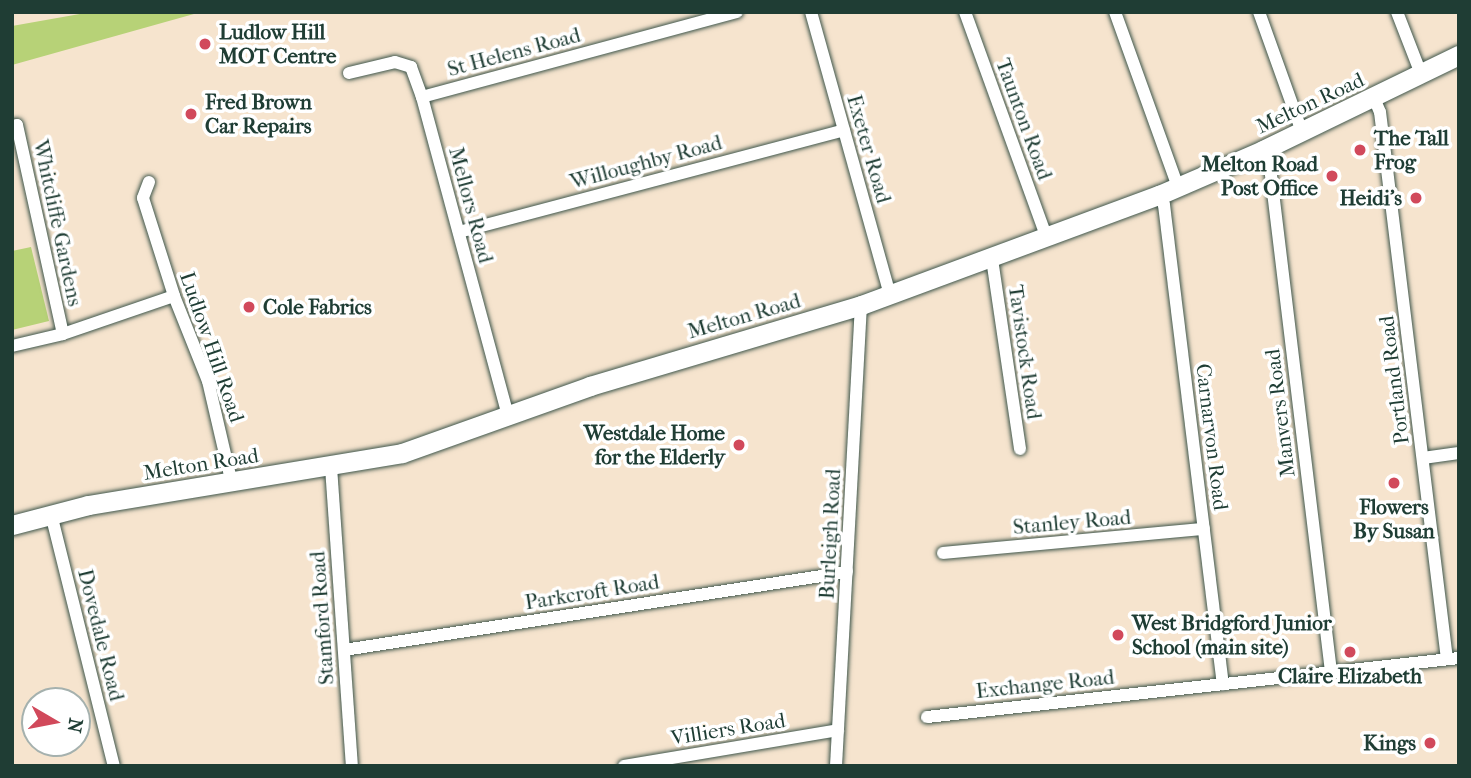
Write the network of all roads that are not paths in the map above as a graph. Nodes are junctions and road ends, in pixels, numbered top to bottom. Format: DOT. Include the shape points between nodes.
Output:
graph roads {
  1 [pos="737,12"];
  2 [pos="811,12"];
  3 [pos="965,12"];
  4 [pos="1115,12"];
  5 [pos="1259,12"];
  6 [pos="1397,12"];
  7 [pos="1459,55"];
  8 [pos="349,73"];
  9 [pos="1421,74"];
  10 [pos="422,97"];
  11 [pos="1374,98"];
  12 [pos="12,125"];
  13 [pos="844,130"];
  14 [pos="1302,132"];
  15 [pos="1263,150"];
  16 [pos="149,182"];
  17 [pos="1178,187"];
  18 [pos="1159,195"];
  19 [pos="459,232"];
  20 [pos="1047,238"];
  21 [pos="992,259"];
  22 [pos="890,295"];
  23 [pos="174,296"];
  24 [pos="861,305"];
  25 [pos="63,334"];
  26 [pos="12,346"];
  27 [pos="508,415"];
  28 [pos="1020,450"];
  29 [pos="1459,453"];
  30 [pos="1423,458"];
  31 [pos="331,467"];
  32 [pos="231,480"];
  33 [pos="51,514"];
  34 [pos="12,525"];
  35 [pos="1204,529"];
  36 [pos="943,553"];
  37 [pos="847,572"];
  38 [pos="344,650"];
  39 [pos="1453,659"];
  40 [pos="1331,672"];
  41 [pos="1223,684"];
  42 [pos="927,717"];
  43 [pos="838,730"];
  44 [pos="114,766"];
  45 [pos="352,766"];
  46 [pos="624,766"];
  47 [pos="836,766"];
  1 -- 10 [label="street, St Helens Road"];
  2 -- 13 [label="street, Exeter Road"];
  3 -- 20 [label="street, Taunton Road"];
  4 -- 17 [label="street"];
  5 -- 14 [label="street"];
  6 -- 9 [label="street"];
  7 -- 9 [label="main road, Melton Road"];
  8 -- 10 [label="street, Mellors Road" via="395,62 411,67"];
  9 -- 11 [label="main road, Melton Road"];
  10 -- 19 [label="street, Mellors Road"];
  11 -- 14 [label="main road, Melton Road"];
  11 -- 30 [label="street, Portland Road" via="1380,112"];
  12 -- 25 [label="street, Whitcliffe Gardens" via="17,125"];
  13 -- 19 [label="street, Willoughby Road"];
  13 -- 22 [label="street, Exeter Road"];
  14 -- 15 [label="main road, Melton Road"];
  15 -- 17 [label="main road, Melton Road"];
  15 -- 40 [label="street, Manvers Road" via="1270,167"];
  16 -- 23 [label="street, Ludlow Hill Road" via="143,198 146,229"];
  17 -- 18 [label="main road, Melton Road"];
  18 -- 20 [label="main road, Melton Road"];
  18 -- 35 [label="street, Carnarvon Road" via="1164,205"];
  19 -- 27 [label="street, Mellors Road"];
  20 -- 21 [label="main road, Melton Road"];
  21 -- 22 [label="main road, Melton Road"];
  21 -- 28 [label="street, Tavistock Road"];
  22 -- 24 [label="main road, Melton Road"];
  23 -- 25 [label="street"];
  23 -- 32 [label="street, Ludlow Hill Road" via="208,381"];
  24 -- 27 [label="main road, Melton Road" via="602,382"];
  24 -- 37 [label="street, Burleigh Road"];
  25 -- 26 [label="street"];
  27 -- 31 [label="main road, Melton Road" via="402,453"];
  29 -- 30 [label="street"];
  30 -- 39 [label="street, Portland Road"];
  31 -- 32 [label="main road, Melton Road"];
  31 -- 38 [label="street, Stamford Road"];
  32 -- 33 [label="main road, Melton Road"];
  33 -- 34 [label="main road, Melton Road"];
  33 -- 44 [label="street, Dovedale Road"];
  35 -- 36 [label="street, Stanley Road"];
  35 -- 41 [label="street, Carnarvon Road"];
  37 -- 38 [label="street, Parkcroft Road"];
  37 -- 43 [label="street, Burleigh Road"];
  38 -- 45 [label="street, Stamford Road"];
  39 -- 40 [label="street, Exchange Road"];
  40 -- 41 [label="street, Exchange Road"];
  41 -- 42 [label="street, Exchange Road"];
  43 -- 46 [label="street, Villiers Road"];
  43 -- 47 [label="street, Burleigh Road"];
}
